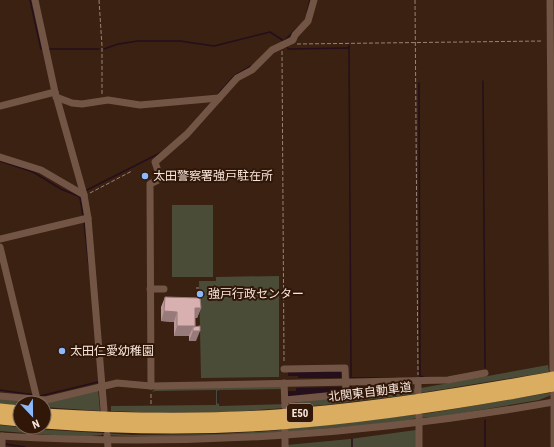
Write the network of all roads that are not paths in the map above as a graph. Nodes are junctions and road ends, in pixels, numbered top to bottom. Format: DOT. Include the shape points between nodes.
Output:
graph roads {
  1 [pos="35,0"];
  2 [pos="314,0"];
  3 [pos="550,0"];
  4 [pos="55,94"];
  5 [pos="219,98"];
  6 [pos="0,106"];
  7 [pos="0,157"];
  8 [pos="84,195"];
  9 [pos="88,218"];
  10 [pos="0,239"];
  11 [pos="0,247"];
  12 [pos="150,289"];
  13 [pos="164,289"];
  14 [pos="284,369"];
  15 [pos="485,373"];
  16 [pos="554,373"];
  17 [pos="418,381"];
  18 [pos="345,382"];
  19 [pos="284,383"];
  20 [pos="103,386"];
  21 [pos="151,386"];
  22 [pos="554,386"];
  23 [pos="418,391"];
  24 [pos="554,394"];
  25 [pos="35,395"];
  26 [pos="0,396"];
  27 [pos="12,397"];
  28 [pos="52,399"];
  29 [pos="554,402"];
  30 [pos="0,410"];
  31 [pos="104,410"];
  32 [pos="12,411"];
  33 [pos="52,414"];
  34 [pos="419,416"];
  35 [pos="0,419"];
  36 [pos="12,420"];
  37 [pos="52,424"];
  38 [pos="419,425"];
  39 [pos="285,431"];
  40 [pos="107,435"];
  41 [pos="1,436"];
  42 [pos="285,443"];
  43 [pos="50,444"];
  44 [pos="108,446"];
  45 [pos="151,446"];
  46 [pos="2,447"];
  47 [pos="419,447"];
  48 [pos="554,447"];
  1 -- 4 [label="street"];
  2 -- 5 [label="street" via="308,21 293,40 272,50 252,70 237,78"];
  3 -- 16 [label="street"];
  4 -- 5 [label="street" via="72,103 82,104 108,100 151,105"];
  4 -- 6 [label="street"];
  4 -- 8 [label="street"];
  5 -- 12 [label="street" via="187,134 155,162 160,178 150,184"];
  7 -- 8 [label="street" via="41,170"];
  8 -- 9 [label="street"];
  9 -- 10 [label="street"];
  9 -- 20 [label="street"];
  11 -- 25 [label="street"];
  12 -- 13 [label="street"];
  12 -- 21 [label="street"];
  14 -- 18 [label="street" via="345,368"];
  15 -- 17 [label="street" via="448,380"];
  16 -- 33 [label="highway, 北関東自動車道 / E50" via="397,402 279,415 153,418"];
  17 -- 18 [label="street"];
  17 -- 23 [label="street"];
  18 -- 19 [label="street"];
  18 -- 19 [label="street" via="346,394 285,403"];
  19 -- 21 [label="street"];
  20 -- 21 [label="street" via="117,383"];
  20 -- 28 [label="street"];
  20 -- 31 [label="street"];
  22 -- 37 [label="highway, 北関東自動車道 / E50" via="400,411 280,424 182,428"];
  24 -- 29 [label="street"];
  26 -- 27 [label="street"];
  29 -- 38 [label="street"];
  29 -- 48 [label="street"];
  30 -- 32 [label="highway"];
  34 -- 38 [label="street"];
  35 -- 36 [label="highway"];
  38 -- 42 [label="street"];
  38 -- 47 [label="street"];
  39 -- 42 [label="street"];
  40 -- 44 [label="street"];
  41 -- 43 [label="street"];
  41 -- 46 [label="street"];
  42 -- 45 [label="street"];
  43 -- 44 [label="street"];
  44 -- 45 [label="street"];
}
